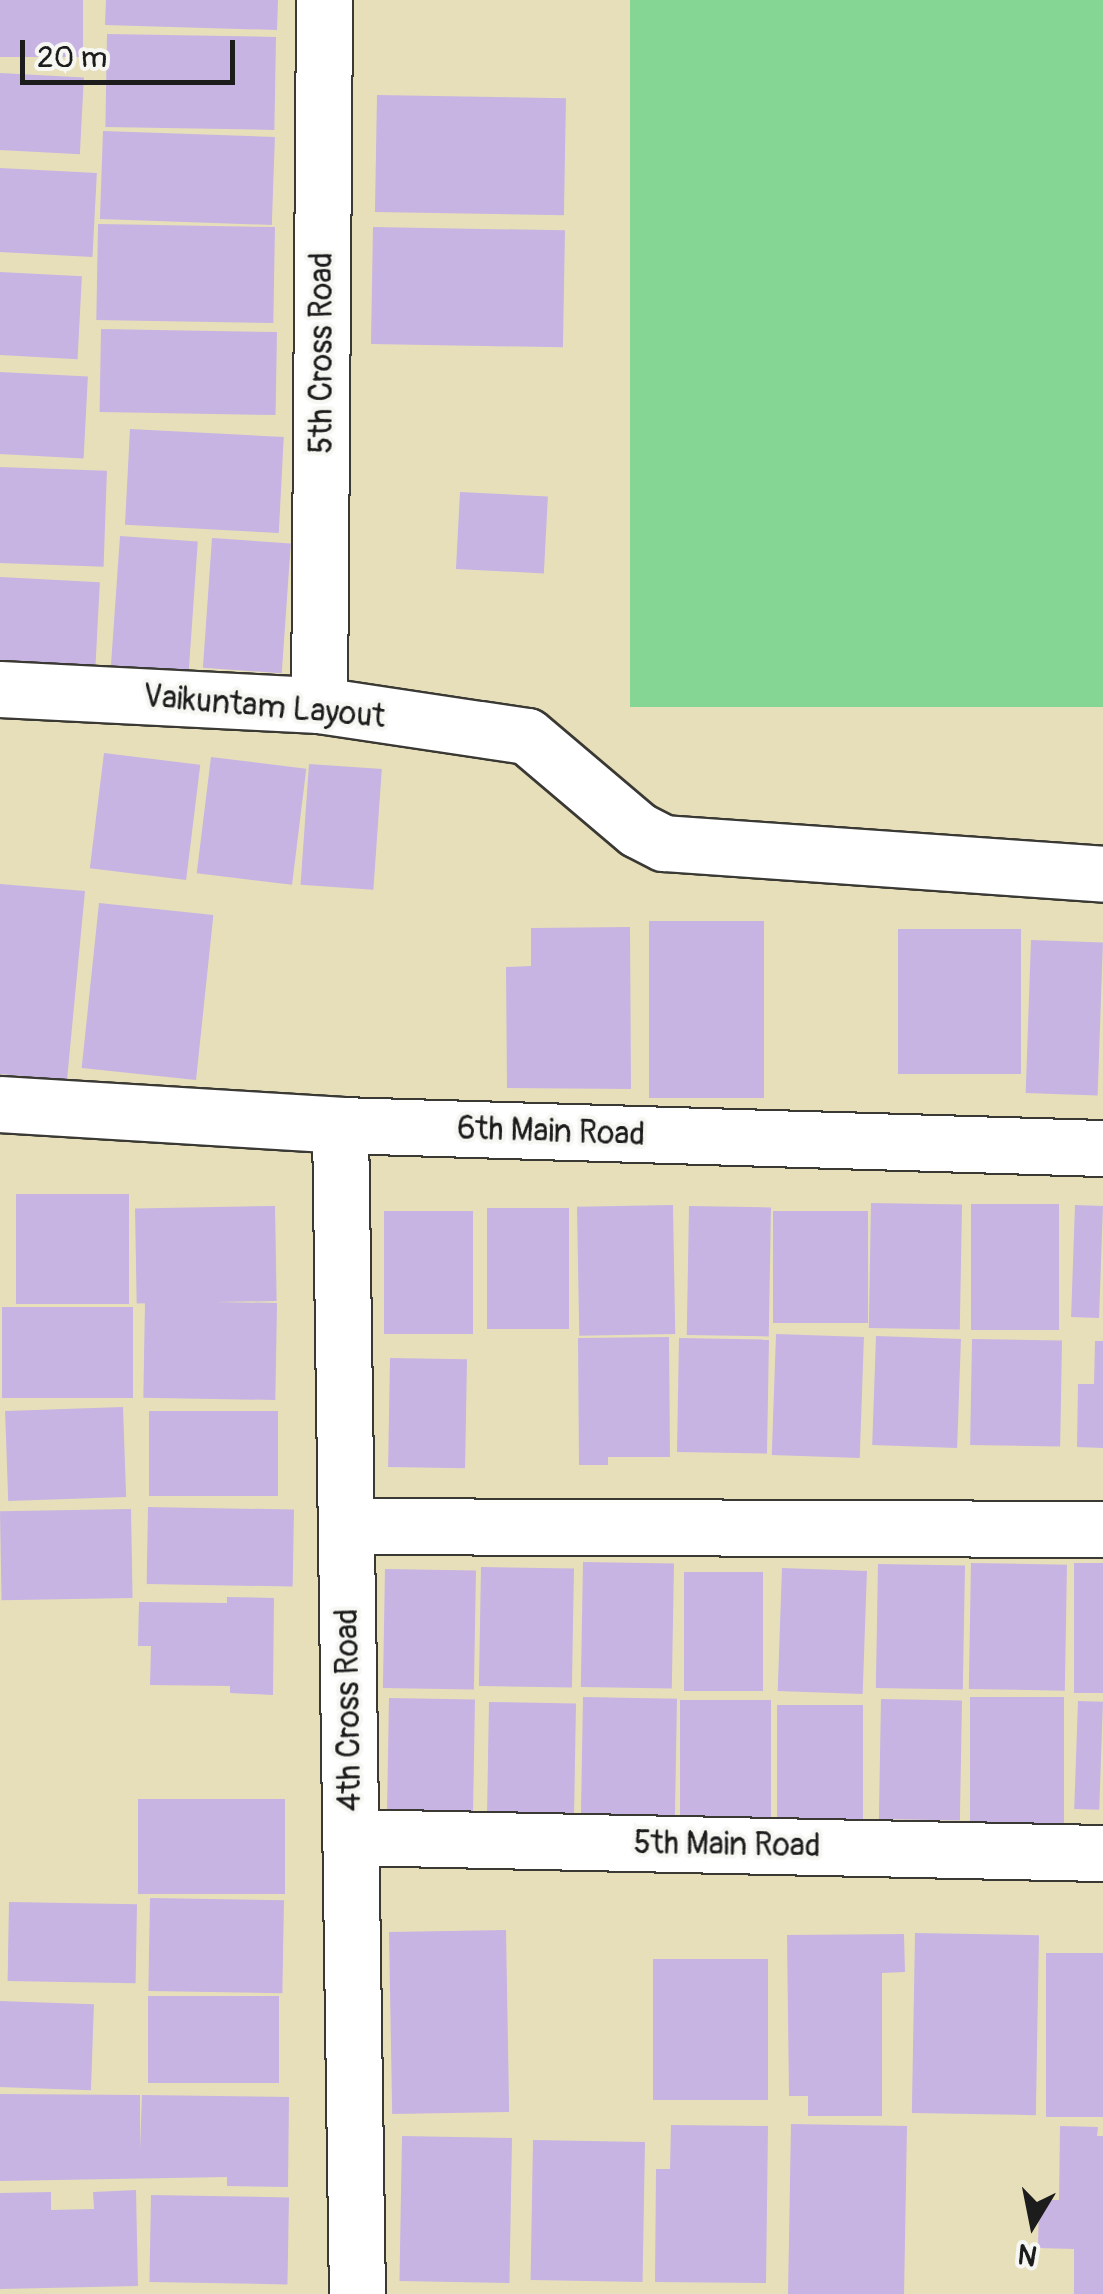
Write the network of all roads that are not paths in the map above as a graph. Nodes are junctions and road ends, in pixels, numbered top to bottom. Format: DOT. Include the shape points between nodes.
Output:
graph roads {
  1 [pos="324,0"];
  2 [pos="0,689"];
  3 [pos="319,706"];
  4 [pos="1103,874"];
  5 [pos="0,1104"];
  6 [pos="340,1125"];
  7 [pos="1103,1148"];
  8 [pos="346,1526"];
  9 [pos="1103,1528"];
  10 [pos="350,1837"];
  11 [pos="1103,1853"];
  12 [pos="357,2294"];
  1 -- 3 [label="street, 5th Cross Road"];
  2 -- 3 [label="street, Vaikuntam Layout"];
  3 -- 4 [label="street, Vaikuntam Layout" via="527,736 638,830 664,843"];
  5 -- 6 [label="street, 6th Main Road"];
  6 -- 7 [label="street, 6th Main Road"];
  6 -- 8 [label="street, 4th Cross Road"];
  8 -- 9 [label="street"];
  8 -- 10 [label="street, 4th Cross Road"];
  10 -- 11 [label="street, 5th Main Road"];
  10 -- 12 [label="street, 4th Cross Road"];
}
